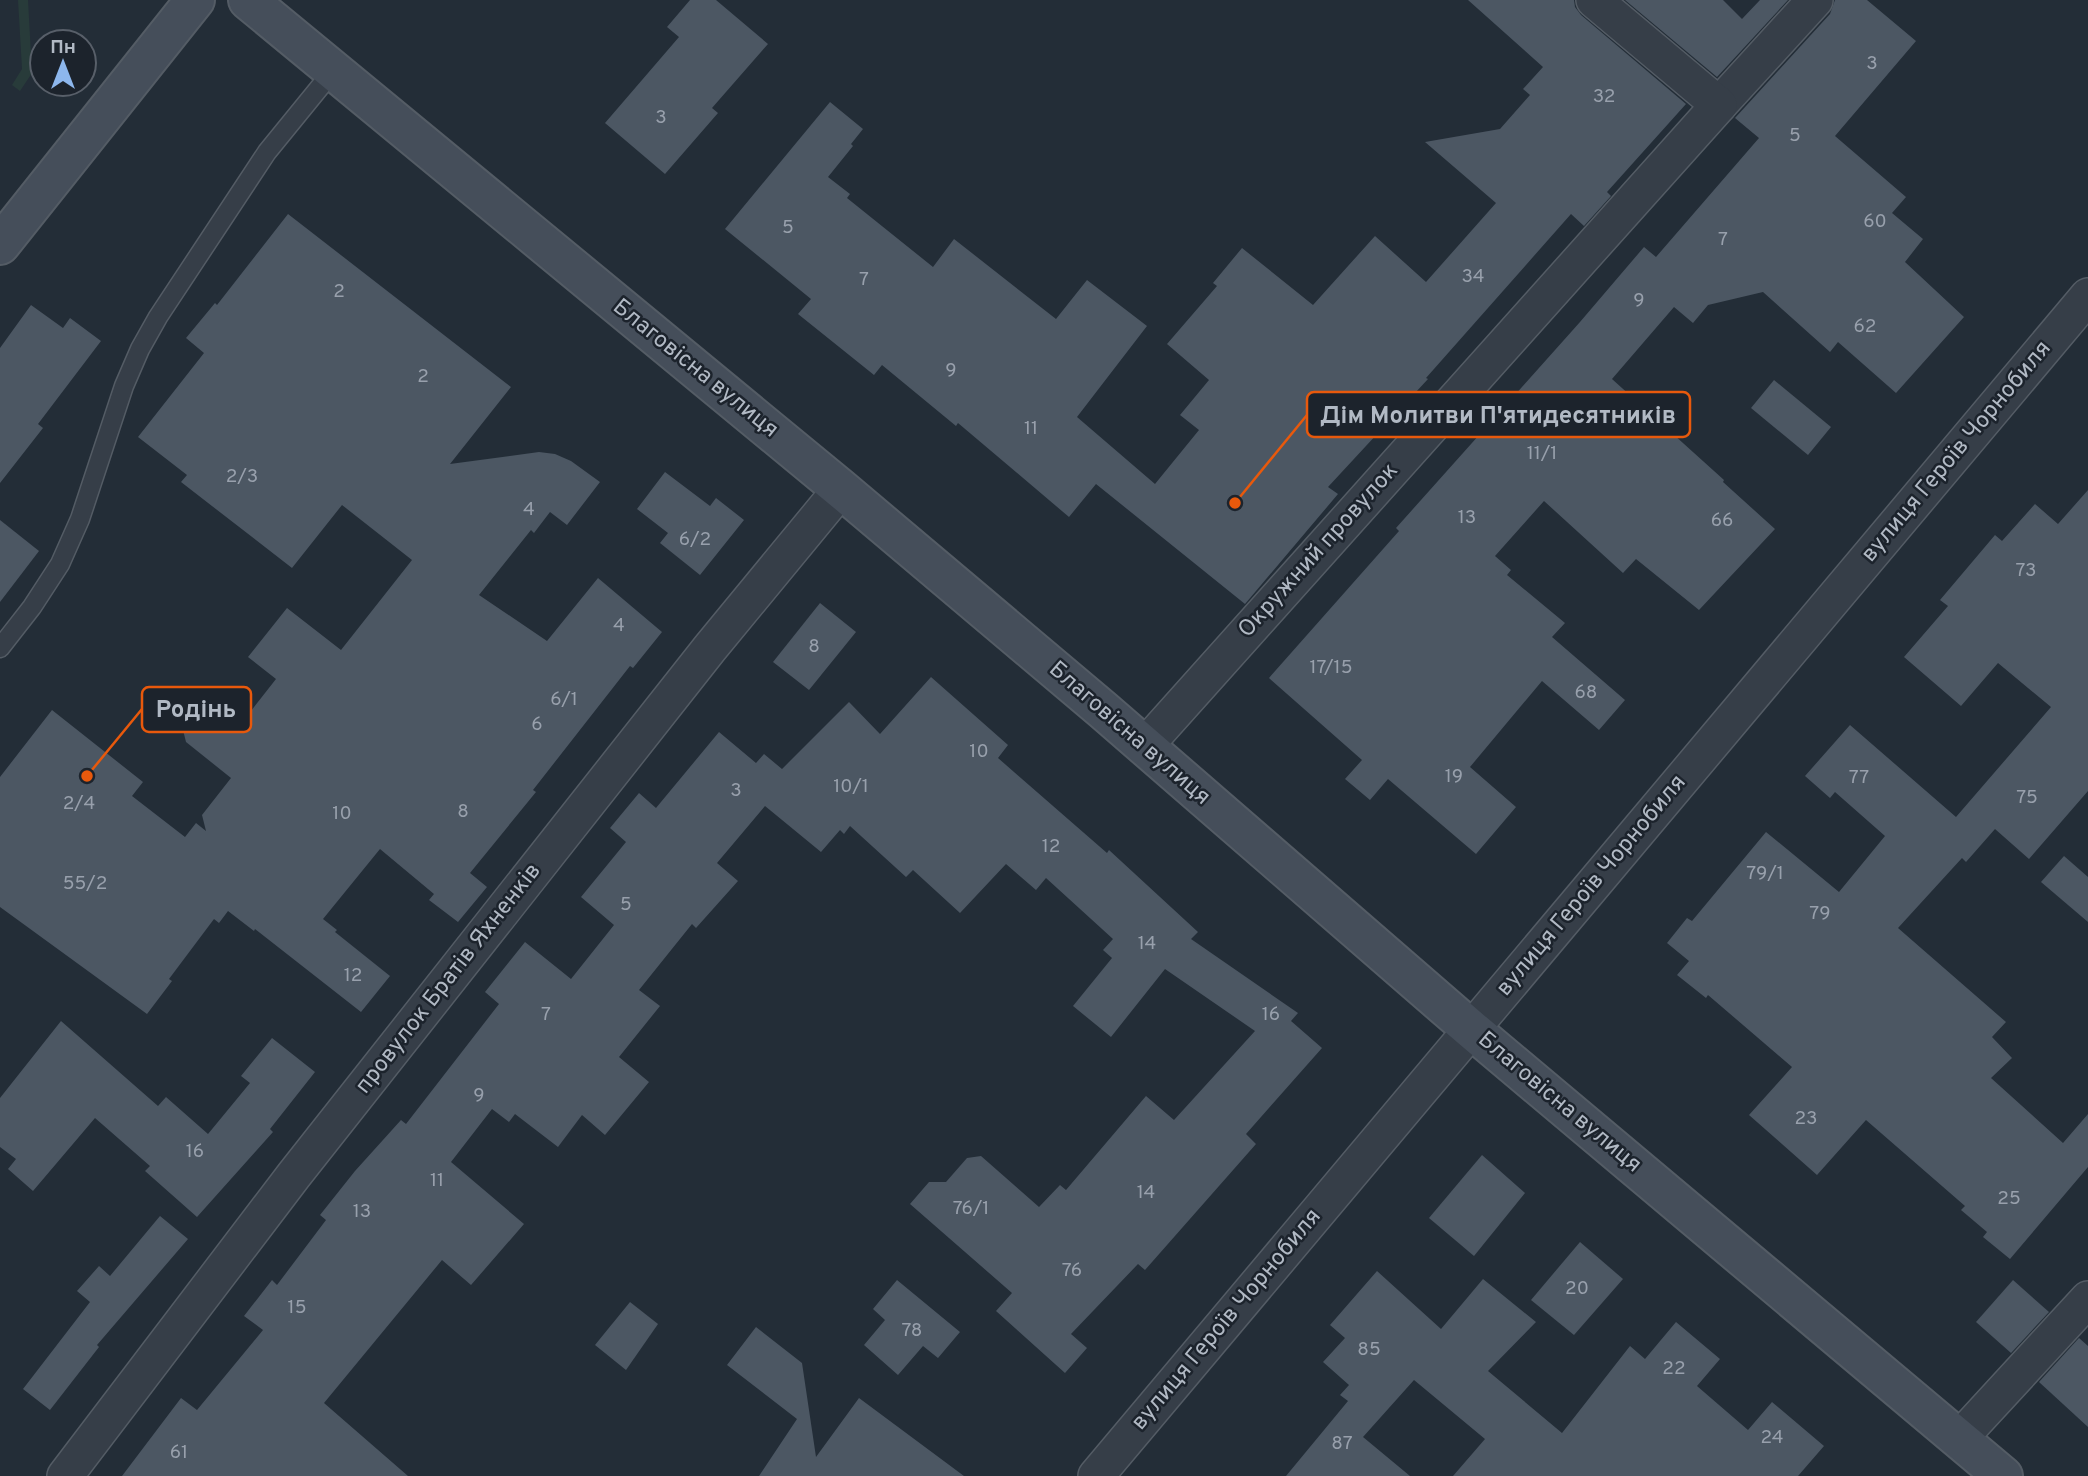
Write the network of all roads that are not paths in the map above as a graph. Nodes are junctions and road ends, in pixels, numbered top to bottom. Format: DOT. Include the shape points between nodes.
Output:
graph roads {
  1 [pos="195,0"];
  2 [pos="248,0"];
  3 [pos="1594,0"];
  4 [pos="1815,0"];
  5 [pos="333,71"];
  6 [pos="1719,105"];
  7 [pos="0,245"];
  8 [pos="2088,296"];
  9 [pos="841,489"];
  10 [pos="0,648"];
  11 [pos="1144,747"];
  12 [pos="1472,1030"];
  13 [pos="2088,1299"];
  14 [pos="1959,1439"];
  15 [pos="65,1476"];
  16 [pos="1096,1476"];
  17 [pos="2003,1476"];
  1 -- 7 [label="main road"];
  2 -- 5 [label="main road, Благовісна вулиця"];
  3 -- 6 [label="street"];
  4 -- 6 [label="street, Окружний провулок"];
  5 -- 9 [label="main road, Благовісна вулиця"];
  5 -- 10 [label="lane" via="267,152 158,317 124,386 80,519 60,564"];
  6 -- 11 [label="street, Окружний провулок"];
  8 -- 12 [label="street, вулиця Героїв Чорнобиля"];
  9 -- 11 [label="main road, Благовісна вулиця"];
  9 -- 15 [label="street, провулок Братів Яхненків" via="293,1175"];
  11 -- 12 [label="main road, Благовісна вулиця"];
  12 -- 14 [label="main road, Благовісна вулиця"];
  12 -- 16 [label="street, вулиця Героїв Чорнобиля"];
  13 -- 14 [label="street"];
  14 -- 17 [label="main road, Благовісна вулиця"];
}
